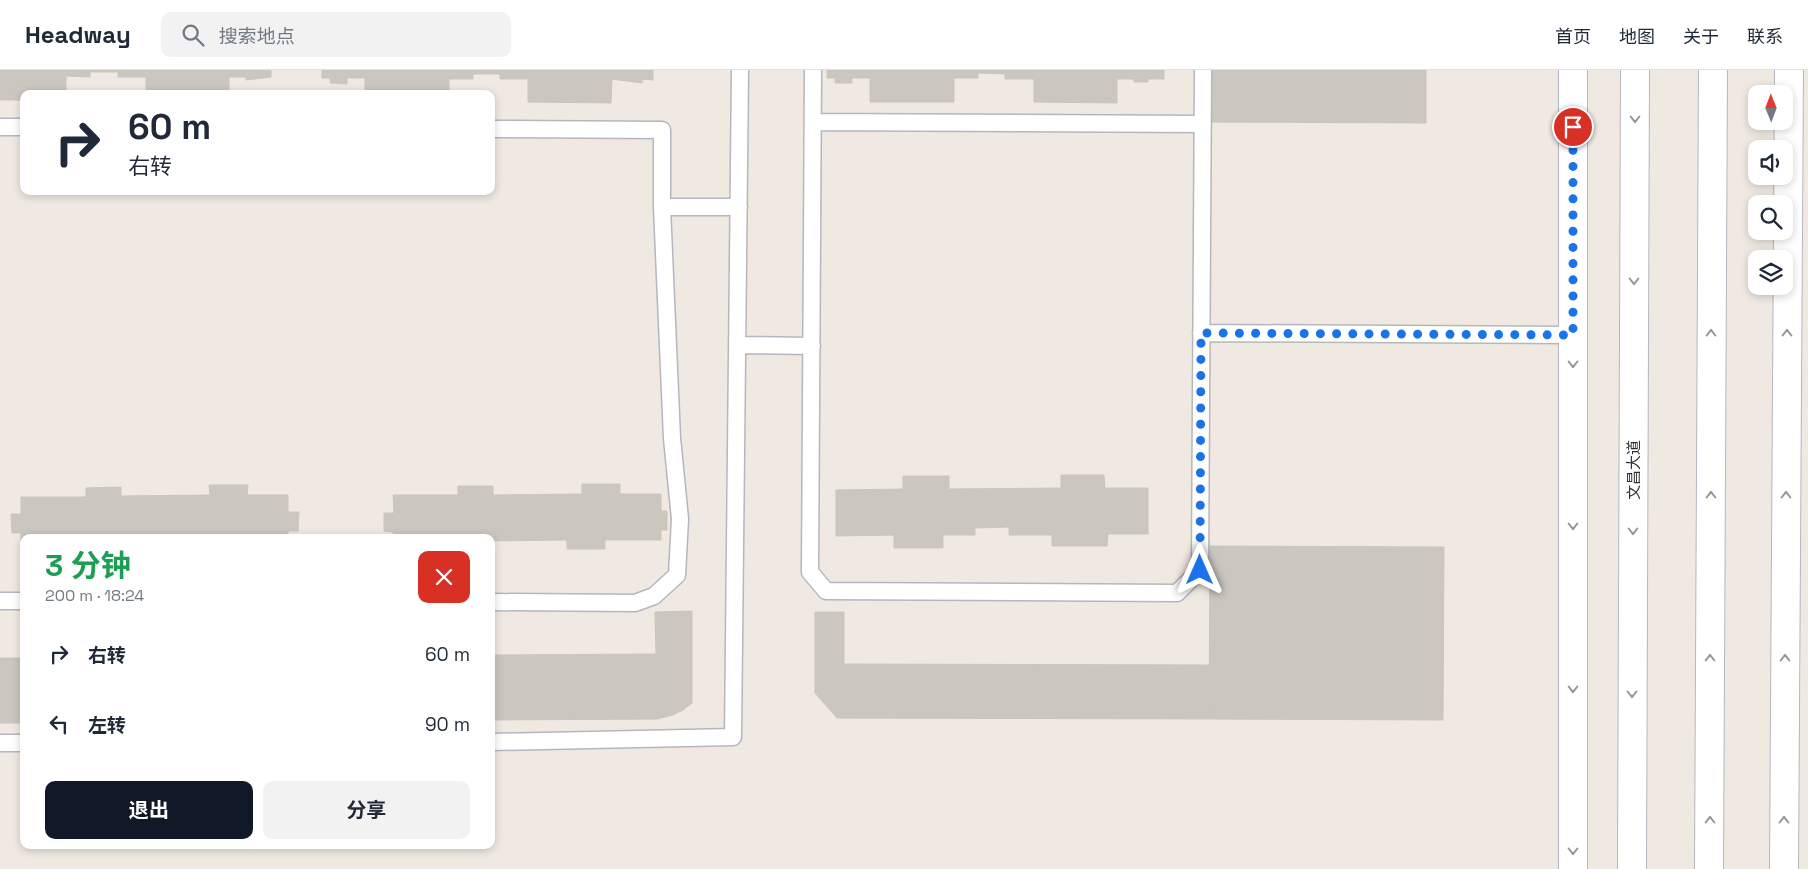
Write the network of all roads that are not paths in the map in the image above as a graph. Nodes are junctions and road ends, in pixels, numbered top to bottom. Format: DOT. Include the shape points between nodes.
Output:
graph roads {
  1 [pos="740,70"];
  2 [pos="814,70"];
  3 [pos="1203,70"];
  4 [pos="1573,70"];
  5 [pos="1635,70"];
  6 [pos="1712,70"];
  7 [pos="1788,70"];
  8 [pos="813,122"];
  9 [pos="1203,124"];
  10 [pos="0,127"];
  11 [pos="20,127"];
  12 [pos="495,129"];
  13 [pos="662,207"];
  14 [pos="739,207"];
  15 [pos="1201,333"];
  16 [pos="1573,335"];
  17 [pos="737,345"];
  18 [pos="812,346"];
  19 [pos="0,601"];
  20 [pos="20,601"];
  21 [pos="495,602"];
  22 [pos="495,742"];
  23 [pos="0,743"];
  24 [pos="20,743"];
  25 [pos="1574,869"];
  26 [pos="1632,869"];
  27 [pos="1709,869"];
  28 [pos="1784,869"];
  1 -- 14 [label="lane"];
  2 -- 8 [label="lane"];
  3 -- 9 [label="lane"];
  4 -- 16 [label="street"];
  5 -- 26 [label="street, 文昌大道, one-way"];
  27 -- 6 [label="street, one-way"];
  28 -- 7 [label="street, one-way"];
  8 -- 9 [label="lane"];
  8 -- 18 [label="lane"];
  9 -- 15 [label="lane"];
  10 -- 11 [label="lane"];
  12 -- 13 [label="lane" via="662,130"];
  13 -- 14 [label="lane"];
  13 -- 21 [label="lane" via="672,438 680,519 677,575 654,596 635,603"];
  14 -- 17 [label="lane"];
  15 -- 16 [label="lane"];
  15 -- 18 [label="lane" via="1200,570 1177,593 826,591 810,572"];
  16 -- 25 [label="street, one-way"];
  17 -- 18 [label="lane"];
  17 -- 22 [label="lane" via="733,737"];
  19 -- 20 [label="lane"];
  23 -- 24 [label="lane"];
}
